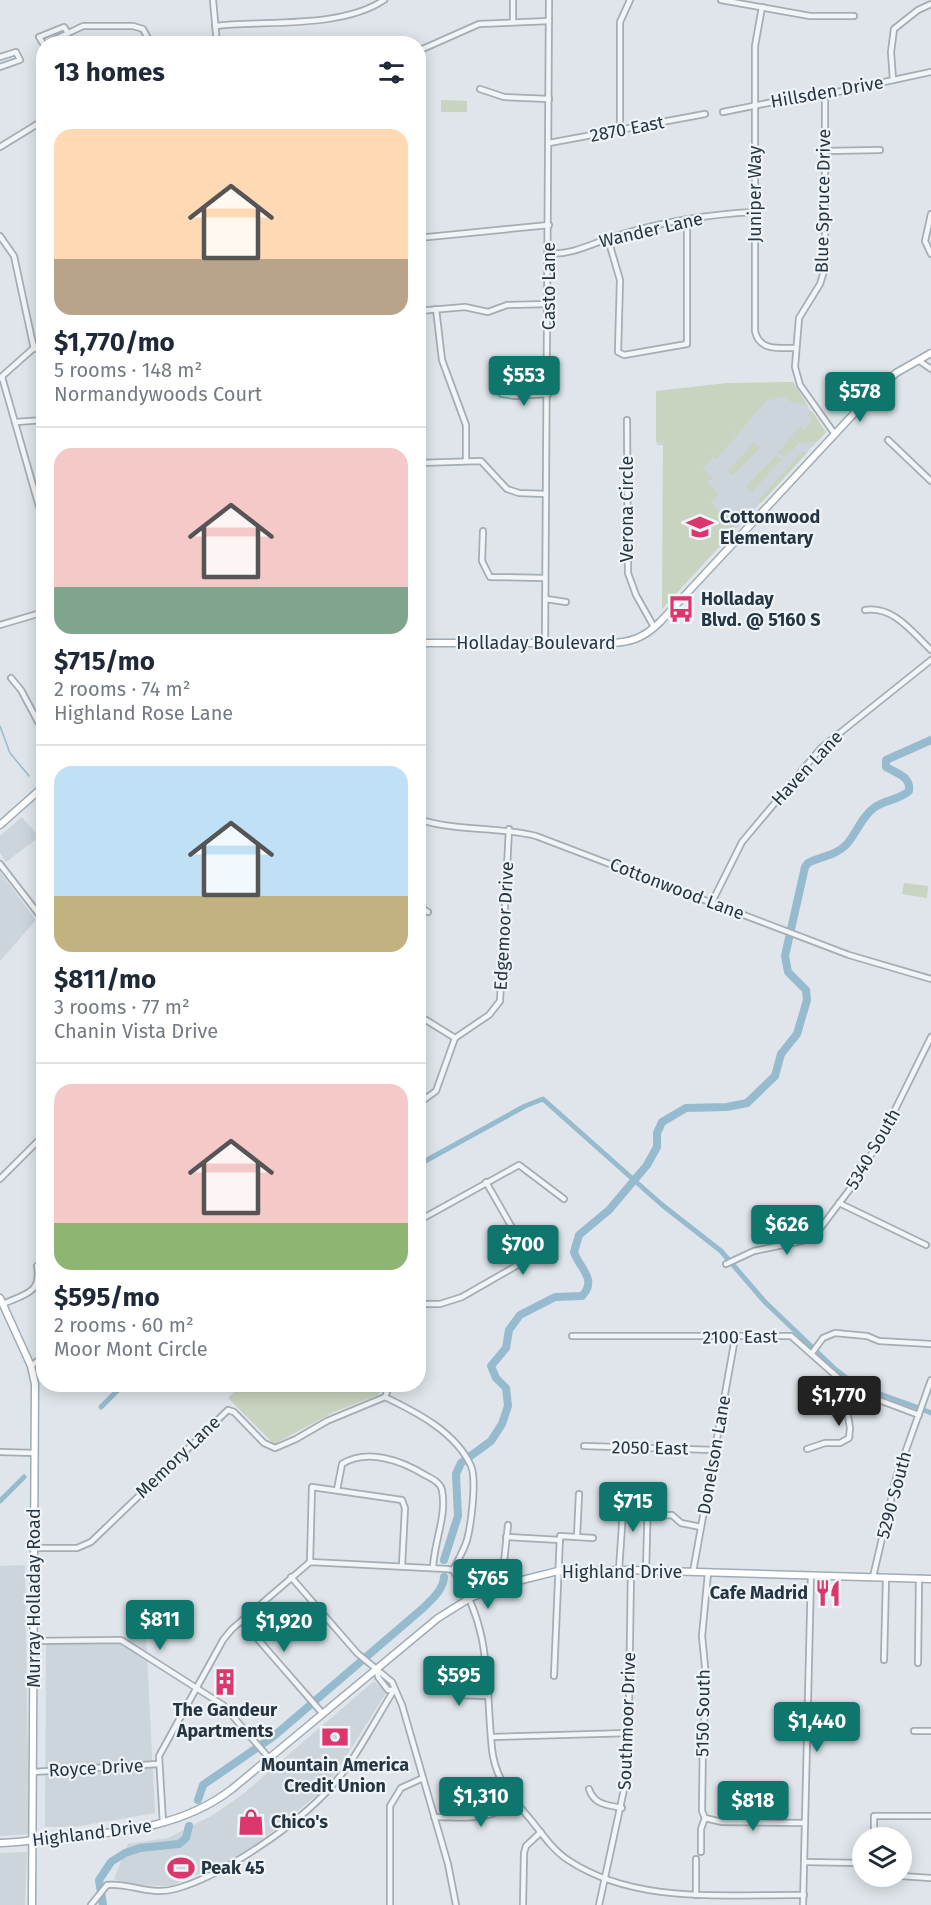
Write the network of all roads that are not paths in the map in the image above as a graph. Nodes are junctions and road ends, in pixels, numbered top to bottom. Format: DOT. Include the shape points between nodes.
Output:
graph roads {
  1 [pos="213,0"];
  2 [pos="384,0"];
  3 [pos="513,0"];
  4 [pos="549,0"];
  5 [pos="630,0"];
  6 [pos="721,0"];
  7 [pos="931,4"];
  8 [pos="762,8"];
  9 [pos="854,16"];
  10 [pos="513,21"];
  11 [pos="549,21"];
  12 [pos="215,26"];
  13 [pos="68,33"];
  14 [pos="42,36"];
  15 [pos="62,36"];
  16 [pos="149,36"];
  17 [pos="216,36"];
  18 [pos="426,47"];
  19 [pos="0,57"];
  20 [pos="0,67"];
  21 [pos="931,72"];
  22 [pos="893,80"];
  23 [pos="480,89"];
  24 [pos="825,95"];
  25 [pos="549,99"];
  26 [pos="755,105"];
  27 [pos="723,112"];
  28 [pos="705,114"];
  29 [pos="36,125"];
  30 [pos="620,130"];
  31 [pos="549,143"];
  32 [pos="0,147"];
  33 [pos="879,150"];
  34 [pos="825,151"];
  35 [pos="755,212"];
  36 [pos="931,214"];
  37 [pos="687,221"];
  38 [pos="549,225"];
  39 [pos="0,236"];
  40 [pos="426,237"];
  41 [pos="608,238"];
  42 [pos="549,252"];
  43 [pos="931,254"];
  44 [pos="549,304"];
  45 [pos="436,309"];
  46 [pos="426,310"];
  47 [pos="795,348"];
  48 [pos="34,349"];
  49 [pos="931,353"];
  50 [pos="918,360"];
  51 [pos="931,369"];
  52 [pos="1,377"];
  53 [pos="502,394"];
  54 [pos="548,394"];
  55 [pos="627,420"];
  56 [pos="36,421"];
  57 [pos="16,422"];
  58 [pos="834,433"];
  59 [pos="888,440"];
  60 [pos="466,461"];
  61 [pos="426,463"];
  62 [pos="931,481"];
  63 [pos="546,494"];
  64 [pos="36,495"];
  65 [pos="483,531"];
  66 [pos="545,579"];
  67 [pos="546,599"];
  68 [pos="566,602"];
  69 [pos="865,610"];
  70 [pos="36,614"];
  71 [pos="0,625"];
  72 [pos="654,627"];
  73 [pos="426,643"];
  74 [pos="545,643"];
  75 [pos="931,650"];
  76 [pos="931,660"];
  77 [pos="11,678"];
  78 [pos="36,718"];
  79 [pos="36,793"];
  80 [pos="426,821"];
  81 [pos="0,825"];
  82 [pos="509,829"];
  83 [pos="0,864"];
  84 [pos="712,902"];
  85 [pos="426,910"];
  86 [pos="36,911"];
  87 [pos="429,912"];
  88 [pos="931,979"];
  89 [pos="426,1020"];
  90 [pos="931,1037"];
  91 [pos="455,1038"];
  92 [pos="426,1098"];
  93 [pos="36,1143"];
  94 [pos="0,1179"];
  95 [pos="486,1182"];
  96 [pos="564,1199"];
  97 [pos="839,1203"];
  98 [pos="426,1216"];
  99 [pos="926,1245"];
  100 [pos="726,1264"];
  101 [pos="36,1286"];
  102 [pos="1,1301"];
  103 [pos="426,1304"];
  104 [pos="8,1315"];
  105 [pos="0,1317"];
  106 [pos="572,1336"];
  107 [pos="735,1338"];
  108 [pos="931,1344"];
  109 [pos="814,1350"];
  110 [pos="36,1362"];
  111 [pos="31,1366"];
  112 [pos="931,1380"];
  113 [pos="852,1390"];
  114 [pos="387,1392"];
  115 [pos="385,1398"];
  116 [pos="920,1410"];
  117 [pos="584,1446"];
  118 [pos="807,1449"];
  119 [pos="715,1450"];
  120 [pos="0,1452"];
  121 [pos="35,1453"];
  122 [pos="336,1490"];
  123 [pos="579,1494"];
  124 [pos="624,1496"];
  125 [pos="648,1496"];
  126 [pos="648,1516"];
  127 [pos="508,1525"];
  128 [pos="701,1527"];
  129 [pos="506,1537"];
  130 [pos="577,1537"];
  131 [pos="593,1538"];
  132 [pos="560,1540"];
  133 [pos="34,1548"];
  134 [pos="310,1562"];
  135 [pos="504,1562"];
  136 [pos="402,1566"];
  137 [pos="433,1568"];
  138 [pos="453,1570"];
  139 [pos="619,1570"];
  140 [pos="631,1570"];
  141 [pos="558,1571"];
  142 [pos="646,1571"];
  143 [pos="693,1572"];
  144 [pos="708,1573"];
  145 [pos="811,1575"];
  146 [pos="291,1577"];
  147 [pos="873,1577"];
  148 [pos="885,1578"];
  149 [pos="919,1578"];
  150 [pos="931,1579"];
  151 [pos="470,1598"];
  152 [pos="242,1621"];
  153 [pos="34,1641"];
  154 [pos="884,1660"];
  155 [pos="918,1663"];
  156 [pos="377,1668"];
  157 [pos="554,1676"];
  158 [pos="446,1682"];
  159 [pos="198,1688"];
  160 [pos="394,1690"];
  161 [pos="488,1696"];
  162 [pos="322,1714"];
  163 [pos="914,1731"];
  164 [pos="931,1731"];
  165 [pos="629,1733"];
  166 [pos="491,1737"];
  167 [pos="269,1758"];
  168 [pos="158,1764"];
  169 [pos="33,1772"];
  170 [pos="423,1778"];
  171 [pos="589,1789"];
  172 [pos="515,1801"];
  173 [pos="622,1808"];
  174 [pos="931,1816"];
  175 [pos="434,1817"];
  176 [pos="705,1818"];
  177 [pos="163,1823"];
  178 [pos="805,1823"];
  179 [pos="874,1827"];
  180 [pos="541,1832"];
  181 [pos="33,1841"];
  182 [pos="0,1844"];
  183 [pos="701,1852"];
  184 [pos="696,1859"];
  185 [pos="804,1862"];
  186 [pos="852,1863"];
  187 [pos="912,1877"];
  188 [pos="606,1878"];
  189 [pos="931,1878"];
  190 [pos="804,1894"];
  191 [pos="696,1895"];
  192 [pos="32,1905"];
  193 [pos="92,1905"];
  194 [pos="390,1905"];
  195 [pos="456,1905"];
  196 [pos="523,1905"];
  197 [pos="599,1905"];
  198 [pos="804,1905"];
  1 -- 12 [label="street"];
  2 -- 12 [label="street" via="327,18"];
  3 -- 10 [label="street"];
  4 -- 11 [label="street, Casto Lane"];
  5 -- 30 [label="street" via="620,22"];
  6 -- 8 [label="street"];
  7 -- 22 [label="street" via="894,29"];
  8 -- 9 [label="street" via="810,16"];
  8 -- 26 [label="street, Juniper Way" via="755,46"];
  10 -- 11 [label="street"];
  10 -- 18 [label="street" via="473,26"];
  11 -- 25 [label="street, Casto Lane"];
  12 -- 17 [label="street"];
  13 -- 14 [label="street" via="64,27"];
  13 -- 15 [label="street"];
  13 -- 16 [label="street" via="77,27 138,27"];
  19 -- 20 [label="street" via="16,52 20,60"];
  21 -- 22 [label="street, Hillsden Drive"];
  22 -- 24 [label="street, Hillsden Drive"];
  23 -- 25 [label="street" via="504,97"];
  24 -- 26 [label="street, Hillsden Drive"];
  24 -- 34 [label="street, Blue Spruce Drive"];
  25 -- 31 [label="street, Casto Lane"];
  26 -- 27 [label="street, Hillsden Drive"];
  26 -- 35 [label="street, Juniper Way"];
  28 -- 30 [label="street, 2870 East"];
  29 -- 32 [label="street"];
  30 -- 31 [label="street, 2870 East"];
  31 -- 38 [label="street, Casto Lane"];
  33 -- 34 [label="street"];
  34 -- 47 [label="street, Blue Spruce Drive" via="824,272 799,318"];
  35 -- 37 [label="street, Wander Lane"];
  35 -- 47 [label="street, Juniper Way" via="756,334 767,347"];
  36 -- 43 [label="street" via="925,241"];
  37 -- 41 [label="street, Wander Lane"];
  37 -- 41 [label="street" via="687,344 619,354 616,328 620,280"];
  38 -- 40 [label="street"];
  38 -- 42 [label="street, Casto Lane"];
  39 -- 48 [label="street" via="14,256"];
  41 -- 42 [label="street, Wander Lane" via="569,252"];
  42 -- 44 [label="street, Casto Lane"];
  44 -- 45 [label="street" via="507,305 486,312 465,307"];
  44 -- 54 [label="street, Casto Lane"];
  45 -- 46 [label="street"];
  45 -- 60 [label="street" via="442,360 466,425"];
  47 -- 58 [label="street, Blue Spruce Drive" via="795,371 800,385"];
  48 -- 52 [label="street"];
  49 -- 50 [label="main road, Holladay Boulevard"];
  50 -- 51 [label="street"];
  50 -- 58 [label="main road, Holladay Boulevard" via="883,383"];
  52 -- 57 [label="street"];
  53 -- 54 [label="street"];
  54 -- 63 [label="street, Casto Lane"];
  55 -- 72 [label="street, Verona Circle" via="628,573"];
  56 -- 57 [label="street"];
  57 -- 64 [label="street"];
  58 -- 72 [label="main road, Holladay Boulevard"];
  59 -- 62 [label="street"];
  60 -- 61 [label="street"];
  60 -- 63 [label="street" via="485,462 497,481 511,491"];
  63 -- 66 [label="street, Casto Lane"];
  65 -- 66 [label="street" via="482,561 490,577"];
  66 -- 67 [label="street, Casto Lane"];
  67 -- 68 [label="street"];
  67 -- 74 [label="street, Casto Lane"];
  69 -- 75 [label="street" via="891,613"];
  70 -- 71 [label="street"];
  72 -- 74 [label="main road, Holladay Boulevard" via="640,638 625,642"];
  73 -- 74 [label="main road, Holladay Boulevard"];
  76 -- 84 [label="street, Haven Lane" via="816,754 742,842"];
  77 -- 78 [label="street"];
  79 -- 81 [label="main road"];
  80 -- 82 [label="street, Cottonwood Lane" via="453,828"];
  82 -- 84 [label="street, Cottonwood Lane" via="555,842"];
  82 -- 91 [label="street, Edgemoor Drive" via="500,1001 489,1015"];
  83 -- 86 [label="street"];
  84 -- 88 [label="street, Cottonwood Lane" via="849,955"];
  85 -- 87 [label="street"];
  89 -- 91 [label="street"];
  90 -- 97 [label="street, 5340 South" via="881,1138"];
  91 -- 92 [label="street" via="436,1091"];
  93 -- 94 [label="street"];
  95 -- 96 [label="street" via="519,1165"];
  95 -- 98 [label="street"];
  95 -- 103 [label="street" via="522,1245 523,1262 462,1297"];
  97 -- 99 [label="street"];
  97 -- 100 [label="street, 5340 South" via="810,1238 754,1251"];
  101 -- 102 [label="street"];
  102 -- 104 [label="main road, Murray Holladay Road"];
  104 -- 105 [label="street"];
  104 -- 111 [label="main road, Murray Holladay Road"];
  106 -- 107 [label="street, 2100 East"];
  107 -- 109 [label="street, 2100 East" via="791,1336"];
  107 -- 119 [label="street, Donelson Lane"];
  108 -- 109 [label="street" via="835,1333 823,1338"];
  109 -- 113 [label="street, 2100 East"];
  110 -- 111 [label="street"];
  111 -- 121 [label="main road, Murray Holladay Road" via="35,1387"];
  112 -- 116 [label="street, 5290 South"];
  113 -- 116 [label="street, 2100 East"];
  113 -- 118 [label="street" via="847,1410 849,1438"];
  114 -- 115 [label="street"];
  115 -- 133 [label="street, Memory Lane" via="327,1421 275,1448 266,1445 228,1410 92,1542 77,1548"];
  115 -- 138 [label="street" via="418,1413 469,1462 473,1478 467,1540"];
  116 -- 147 [label="street, 5290 South" via="896,1478"];
  117 -- 119 [label="street, 2050 East"];
  119 -- 128 [label="street, Donelson Lane"];
  120 -- 121 [label="street"];
  121 -- 133 [label="main road, Murray Holladay Road"];
  122 -- 134 [label="street" via="312,1487"];
  122 -- 136 [label="street" via="402,1500"];
  122 -- 137 [label="street" via="342,1464 367,1457 402,1462 440,1485 443,1517 434,1547"];
  123 -- 130 [label="street"];
  124 -- 139 [label="street"];
  125 -- 126 [label="street"];
  126 -- 128 [label="street" via="672,1515 681,1523"];
  126 -- 142 [label="street"];
  127 -- 129 [label="street"];
  128 -- 143 [label="street, Donelson Lane"];
  129 -- 132 [label="street"];
  129 -- 135 [label="street"];
  130 -- 131 [label="street"];
  130 -- 132 [label="street" via="561,1536"];
  132 -- 141 [label="street"];
  133 -- 153 [label="main road, Murray Holladay Road"];
  134 -- 136 [label="street"];
  134 -- 146 [label="street"];
  136 -- 137 [label="street"];
  137 -- 138 [label="street"];
  138 -- 151 [label="street"];
  139 -- 140 [label="main road, Highland Drive"];
  139 -- 141 [label="main road, Highland Drive"];
  140 -- 142 [label="main road, Highland Drive"];
  140 -- 165 [label="street, Southmoor Drive"];
  141 -- 151 [label="main road, Highland Drive" via="521,1579"];
  141 -- 157 [label="street"];
  142 -- 143 [label="main road, Highland Drive"];
  143 -- 144 [label="main road, Highland Drive"];
  144 -- 145 [label="main road, Highland Drive"];
  144 -- 176 [label="street, 5150 South" via="702,1636 707,1678 702,1756"];
  145 -- 147 [label="main road, Highland Drive"];
  145 -- 178 [label="street"];
  146 -- 152 [label="street"];
  146 -- 156 [label="street" via="357,1653"];
  147 -- 148 [label="main road, Highland Drive"];
  148 -- 149 [label="main road, Highland Drive"];
  148 -- 154 [label="street"];
  149 -- 150 [label="main road, Highland Drive"];
  149 -- 155 [label="street"];
  151 -- 156 [label="main road, Highland Drive" via="438,1618"];
  151 -- 161 [label="street" via="482,1631"];
  152 -- 159 [label="street" via="223,1640"];
  152 -- 162 [label="street"];
  153 -- 159 [label="street" via="114,1639"];
  153 -- 169 [label="main road, Murray Holladay Road"];
  156 -- 160 [label="street" via="392,1682"];
  156 -- 162 [label="main road, Highland Drive"];
  158 -- 161 [label="street" via="459,1695"];
  159 -- 167 [label="street" via="223,1705"];
  159 -- 168 [label="street" via="160,1753"];
  160 -- 170 [label="street"];
  160 -- 193 [label="street" via="331,1787 248,1855 174,1889 146,1891 115,1884 102,1888"];
  161 -- 166 [label="street"];
  162 -- 167 [label="main road, Highland Drive"];
  163 -- 164 [label="street"];
  165 -- 166 [label="street"];
  165 -- 173 [label="street, Southmoor Drive"];
  166 -- 172 [label="street" via="498,1776"];
  167 -- 177 [label="main road, Highland Drive" via="209,1804"];
  168 -- 169 [label="street, Royce Drive"];
  168 -- 177 [label="street"];
  169 -- 181 [label="main road, Murray Holladay Road"];
  170 -- 175 [label="street"];
  170 -- 194 [label="street" via="401,1788 390,1806"];
  171 -- 173 [label="street" via="598,1803"];
  172 -- 175 [label="street" via="489,1817"];
  172 -- 180 [label="street"];
  173 -- 188 [label="street, Southmoor Drive"];
  174 -- 179 [label="street" via="874,1816"];
  175 -- 195 [label="street"];
  176 -- 178 [label="street" via="722,1822"];
  176 -- 183 [label="street, 5150 South"];
  177 -- 181 [label="main road, Highland Drive" via="121,1833"];
  178 -- 185 [label="street"];
  180 -- 188 [label="street" via="567,1859"];
  180 -- 196 [label="street" via="524,1853"];
  181 -- 182 [label="main road, Highland Drive"];
  181 -- 192 [label="main road, Murray Holladay Road"];
  184 -- 191 [label="street"];
  185 -- 186 [label="street"];
  185 -- 190 [label="street"];
  187 -- 189 [label="street"];
  188 -- 191 [label="street" via="650,1891"];
  188 -- 197 [label="street, Southmoor Drive"];
  190 -- 191 [label="street"];
  190 -- 198 [label="street"];
}
